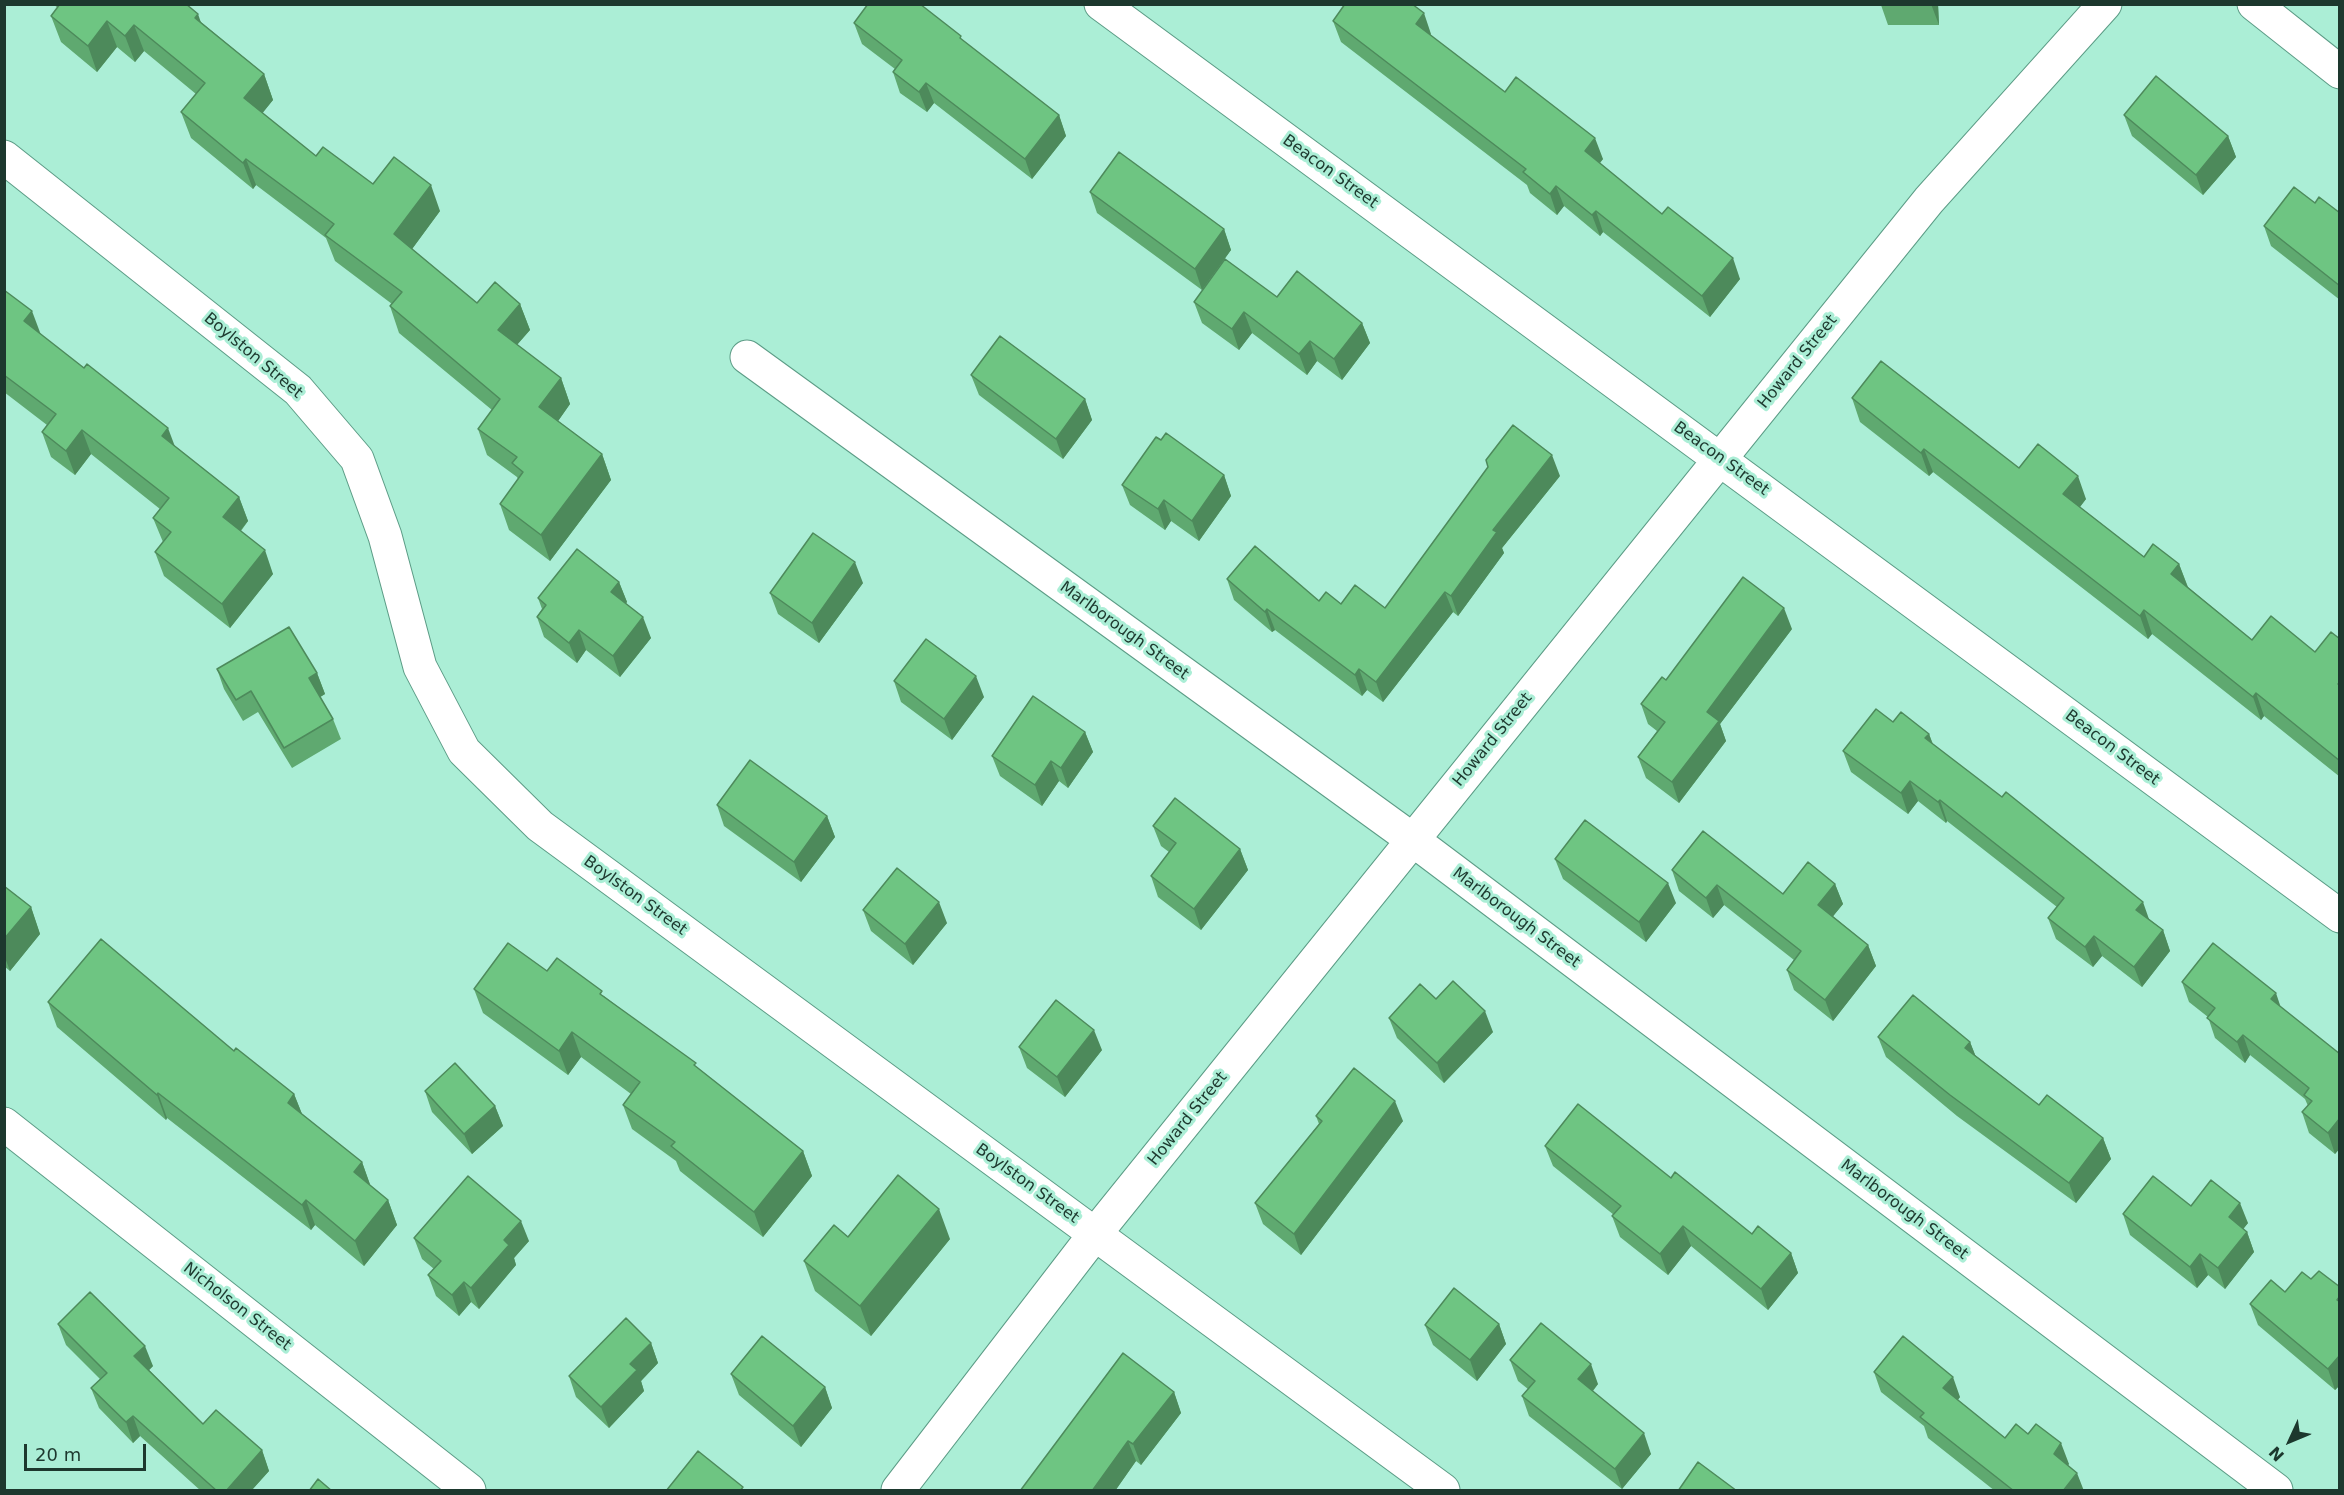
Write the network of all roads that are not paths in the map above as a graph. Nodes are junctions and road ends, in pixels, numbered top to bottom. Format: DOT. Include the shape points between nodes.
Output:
graph roads {
  1 [pos="1101,4"];
  2 [pos="2105,4"];
  3 [pos="2254,4"];
  4 [pos="2340,72"];
  5 [pos="4,157"];
  6 [pos="747,357"];
  7 [pos="1721,458"];
  8 [pos="1413,840"];
  9 [pos="2340,916"];
  10 [pos="4,1124"];
  11 [pos="1095,1234"];
  12 [pos="469,1491"];
  13 [pos="898,1491"];
  14 [pos="1443,1491"];
  15 [pos="2276,1491"];
  1 -- 7 [label="street, Beacon Street"];
  2 -- 7 [label="street, Howard Street" via="1929,200"];
  3 -- 4 [label="street"];
  5 -- 11 [label="street, Boylston Street" via="298,390 357,459 385,536 420,667 464,751 540,826"];
  6 -- 8 [label="street, Marlborough Street"];
  7 -- 8 [label="street, Howard Street"];
  7 -- 9 [label="street, Beacon Street"];
  8 -- 11 [label="street, Howard Street"];
  8 -- 15 [label="street, Marlborough Street"];
  10 -- 12 [label="street, Nicholson Street"];
  11 -- 13 [label="street, Howard Street"];
  11 -- 14 [label="street, Boylston Street"];
}
